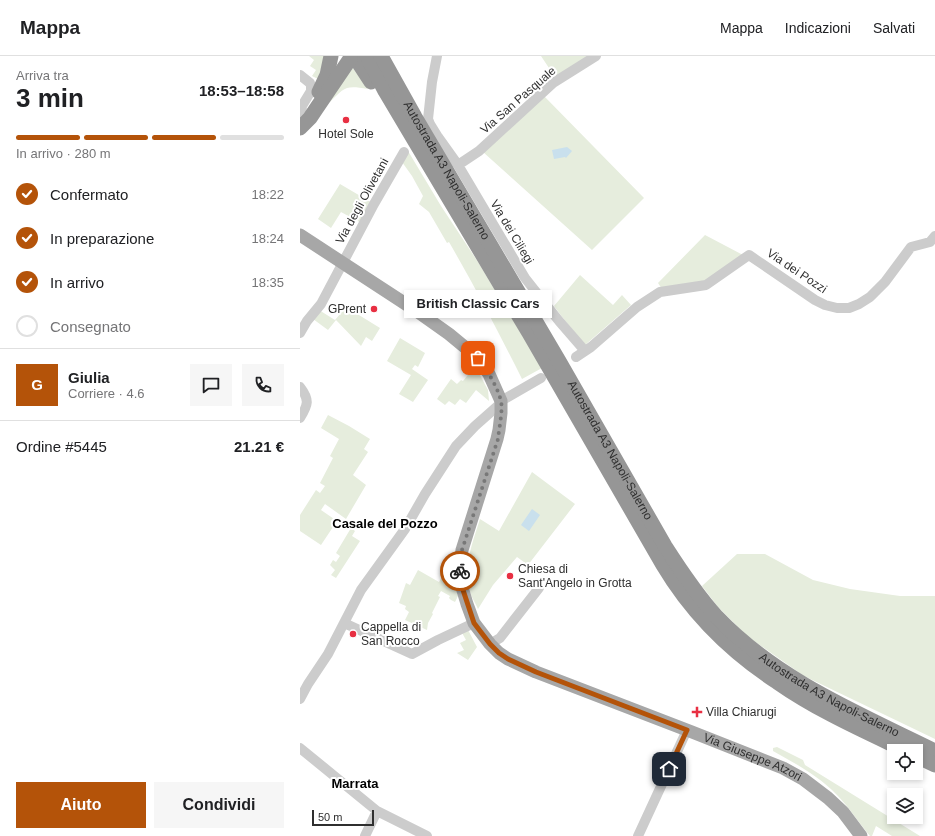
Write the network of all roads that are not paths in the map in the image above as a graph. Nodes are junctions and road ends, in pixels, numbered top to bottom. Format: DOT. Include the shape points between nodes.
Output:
graph roads {
  1 [pos="331,56"];
  2 [pos="367,56"];
  3 [pos="381,56"];
  4 [pos="393,56"];
  5 [pos="437,56"];
  6 [pos="596,56"];
  7 [pos="352,58"];
  8 [pos="300,74"];
  9 [pos="422,119"];
  10 [pos="300,121"];
  11 [pos="404,152"];
  12 [pos="458,165"];
  13 [pos="466,227"];
  14 [pos="300,235"];
  15 [pos="935,236"];
  16 [pos="342,262"];
  17 [pos="304,319"];
  18 [pos="300,333"];
  19 [pos="585,351"];
  20 [pos="576,357"];
  21 [pos="541,378"];
  22 [pos="300,387"];
  23 [pos="501,402"];
  24 [pos="300,418"];
  25 [pos="539,588"];
  26 [pos="344,623"];
  27 [pos="474,623"];
  28 [pos="490,644"];
  29 [pos="300,699"];
  30 [pos="687,730"];
  31 [pos="892,744"];
  32 [pos="300,748"];
  33 [pos="935,751"];
  34 [pos="923,759"];
  35 [pos="935,765"];
  36 [pos="377,811"];
  37 [pos="364,836"];
  38 [pos="427,836"];
  39 [pos="638,836"];
  40 [pos="861,836"];
  1 -- 10 [label="highway" via="324,83"];
  2 -- 13 [label="highway, Autostrada A3 Napoli-Salerno" via="392,104"];
  3 -- 9 [label="highway, Autostrada A3 Napoli-Salerno"];
  4 -- 9 [label="highway" via="408,97"];
  5 -- 9 [label="street"];
  6 -- 12 [label="street, Via San Pasquale" via="552,83 479,151"];
  7 -- 10 [label="highway" via="310,118"];
  7 -- 13 [label="highway" via="370,80 416,157"];
  8 -- 10 [label="street" via="311,86 311,91 302,106"];
  9 -- 12 [label="street, Via dei Ciliegi" via="430,124"];
  9 -- 33 [label="highway, Autostrada A3 Napoli-Salerno" via="665,546 704,602 747,645 795,679"];
  11 -- 16 [label="street, Via degli Olivetani"];
  12 -- 19 [label="street, Via dei Ciliegi" via="525,278"];
  13 -- 31 [label="highway, Autostrada A3 Napoli-Salerno" via="682,594 718,636 776,682 808,702"];
  14 -- 16 [label="main road, Via Giuseppe Atzori"];
  15 -- 19 [label="street, Via dei Pozzi" via="930,242 911,247 885,282 870,297 849,308 837,308 815,300 749,255 706,285 660,292"];
  16 -- 17 [label="street, Via degli Olivetani" via="321,304"];
  16 -- 23 [label="main road, Via Giuseppe Atzori" via="467,348 489,374"];
  17 -- 18 [label="street, Via degli Olivetani"];
  19 -- 20 [label="street, Via dei Pozzi"];
  21 -- 23 [label="street"];
  22 -- 24 [label="street" via="307,400 307,406"];
  23 -- 26 [label="street" via="456,446 405,529 361,590"];
  23 -- 27 [label="main road, Via Giuseppe Atzori" via="498,439 462,550 461,584"];
  25 -- 28 [label="street" via="500,638"];
  26 -- 27 [label="street" via="412,654"];
  26 -- 29 [label="street"];
  27 -- 28 [label="main road, Via Giuseppe Atzori"];
  28 -- 30 [label="main road, Via Giuseppe Atzori" via="499,653 526,668"];
  30 -- 39 [label="street"];
  30 -- 40 [label="main road, Via Giuseppe Atzori" via="783,768 803,779 843,812"];
  32 -- 36 [label="street"];
  34 -- 35 [label="highway"];
  36 -- 37 [label="street"];
  36 -- 38 [label="street"];
}
